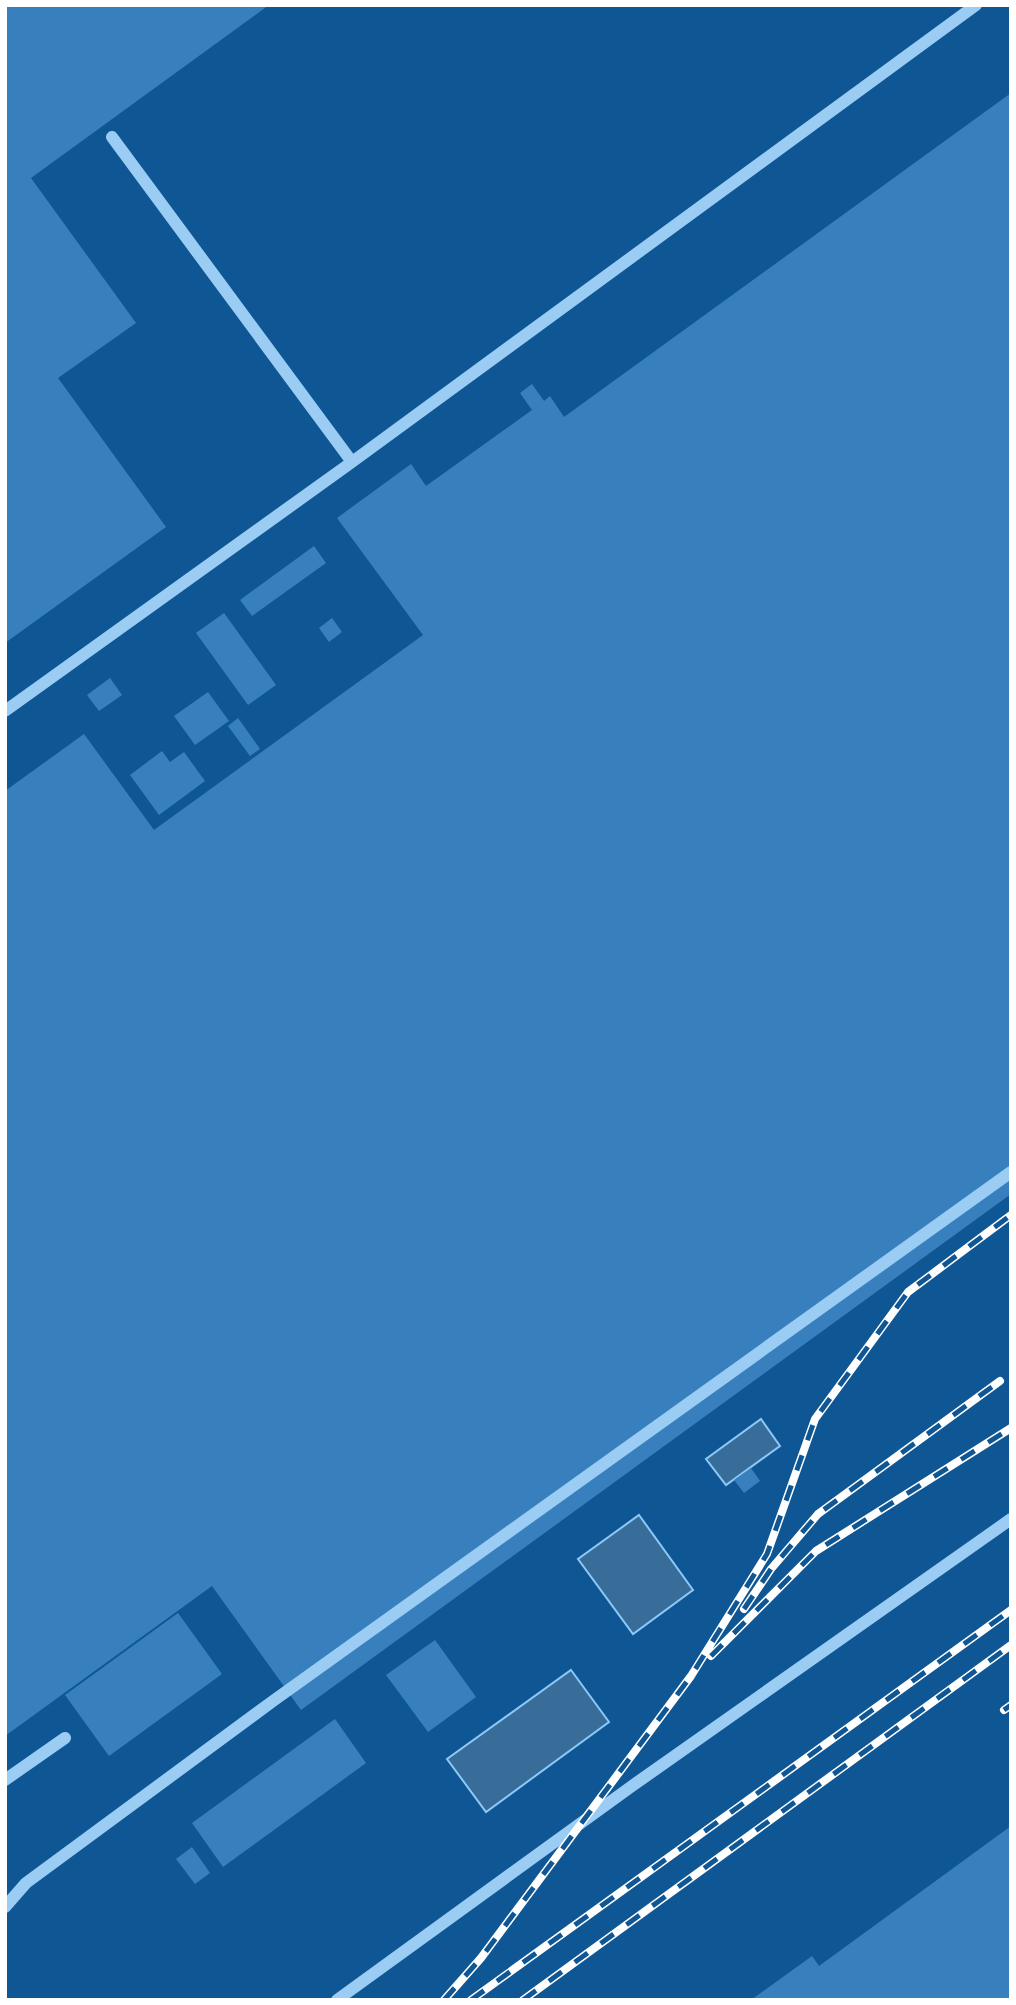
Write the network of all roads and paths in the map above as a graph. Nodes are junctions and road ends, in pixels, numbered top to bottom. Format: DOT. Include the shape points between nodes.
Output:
graph roads {
  1 [pos="976,5"];
  2 [pos="112,137"];
  3 [pos="352,462"];
  4 [pos="5,711"];
  5 [pos="1011,1172"];
  6 [pos="1011,1519"];
  7 [pos="65,1738"];
  8 [pos="5,1780"];
  9 [pos="5,1907"];
  10 [pos="337,2000"];
  1 -- 3 [label="lane"];
  2 -- 3 [label="lane"];
  3 -- 4 [label="lane"];
  5 -- 9 [label="lane" via="273,1700 26,1883"];
  6 -- 10 [label="lane"];
  7 -- 8 [label="lane"];
}
